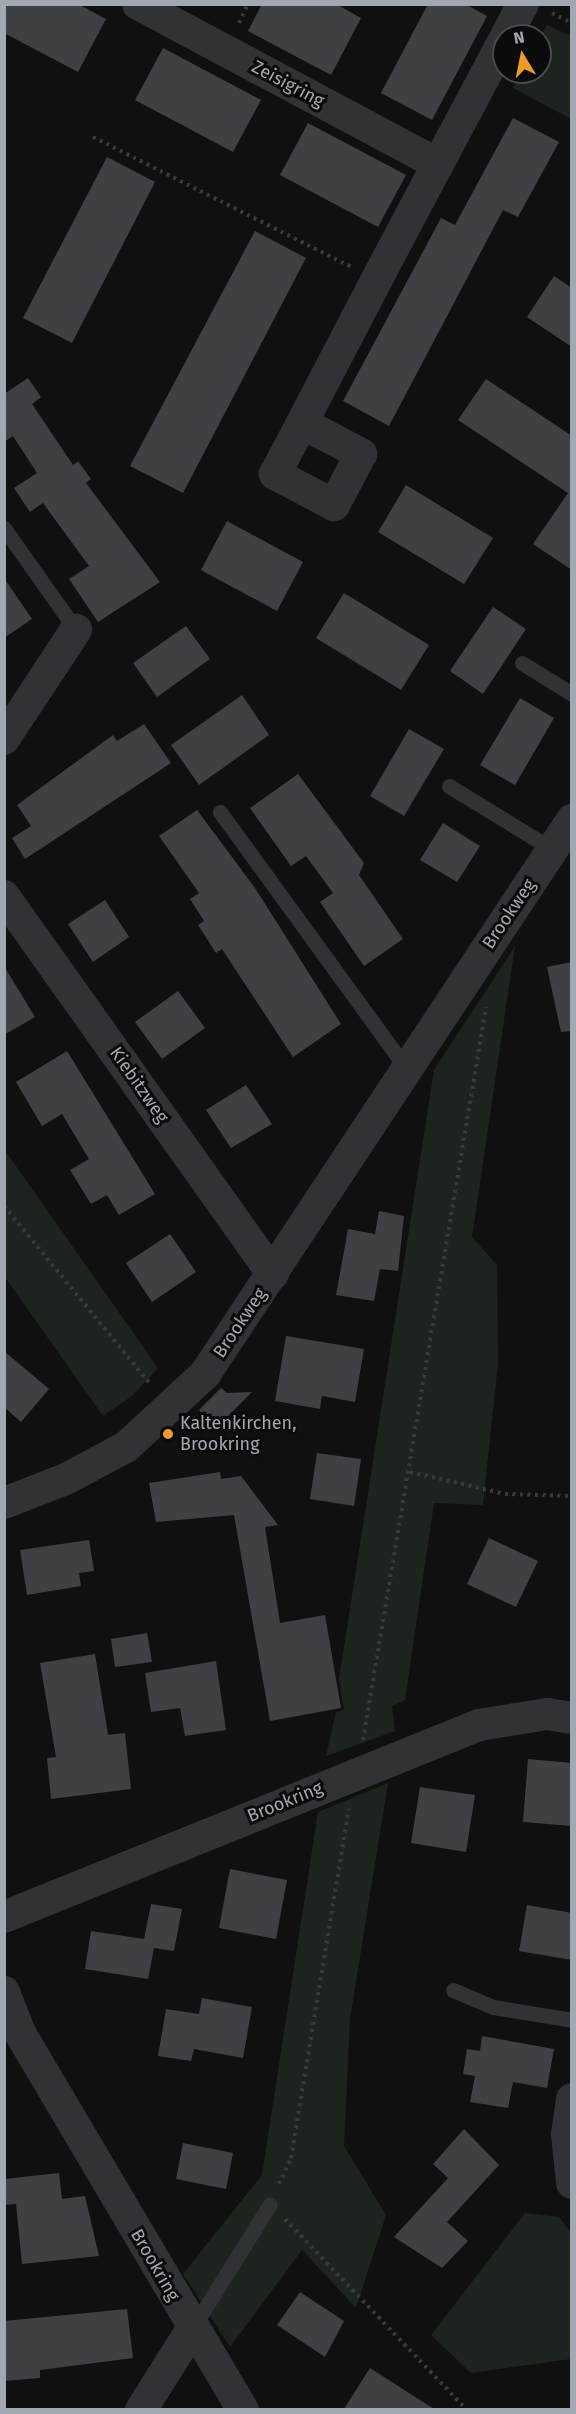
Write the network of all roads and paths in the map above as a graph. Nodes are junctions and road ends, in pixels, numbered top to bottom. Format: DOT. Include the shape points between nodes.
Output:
graph roads {
  1 [pos="138,4"];
  2 [pos="523,4"];
  3 [pos="512,24"];
  4 [pos="492,63"];
  5 [pos="93,137"];
  6 [pos="438,164"];
  7 [pos="377,279"];
  8 [pos="302,423"];
  9 [pos="4,528"];
  10 [pos="76,630"];
  11 [pos="522,663"];
  12 [pos="572,694"];
  13 [pos="4,739"];
  14 [pos="449,786"];
  15 [pos="220,812"];
  16 [pos="572,820"];
  17 [pos="552,849"];
  18 [pos="4,896"];
  19 [pos="487,1000"];
  20 [pos="407,1069"];
  21 [pos="4,1206"];
  22 [pos="273,1274"];
  23 [pos="173,1408"];
  24 [pos="410,1472"];
  25 [pos="572,1496"];
  26 [pos="4,1503"];
  27 [pos="572,1718"];
  28 [pos="357,1773"];
  29 [pos="4,1917"];
  30 [pos="453,1990"];
  31 [pos="4,1992"];
  32 [pos="572,2020"];
  33 [pos="12,2035"];
  34 [pos="572,2099"];
  35 [pos="570,2174"];
  36 [pos="270,2204"];
  37 [pos="192,2329"];
  38 [pos="141,2409"];
  39 [pos="243,2409"];
  40 [pos="467,2409"];
  1 -- 6 [label="street, Zeisigring"];
  2 -- 3 [label="street"];
  4 -- 6 [label="street"];
  5 -- 7 [label="path"];
  6 -- 7 [label="street"];
  7 -- 8 [label="street"];
  9 -- 10 [label="lane"];
  10 -- 13 [label="street"];
  11 -- 12 [label="lane"];
  14 -- 17 [label="lane"];
  15 -- 20 [label="lane"];
  16 -- 17 [label="street, Brookweg"];
  17 -- 20 [label="street, Brookweg"];
  18 -- 22 [label="street, Kiebitzweg"];
  19 -- 24 [label="path"];
  20 -- 22 [label="street, Brookweg"];
  21 -- 23 [label="path"];
  22 -- 23 [label="street, Brookweg" via="205,1374"];
  23 -- 26 [label="street, Brookweg" via="126,1447 66,1479"];
  24 -- 25 [label="path" via="505,1494"];
  24 -- 28 [label="path"];
  27 -- 28 [label="street, Brookring" via="547,1714 479,1725"];
  28 -- 29 [label="street, Brookring"];
  28 -- 36 [label="path" via="291,2158"];
  30 -- 32 [label="lane" via="493,2007"];
  31 -- 33 [label="street, Brookring"];
  33 -- 37 [label="street, Brookring"];
  34 -- 35 [label="street"];
  36 -- 37 [label="lane"];
  36 -- 40 [label="path"];
  37 -- 38 [label="street"];
  37 -- 39 [label="street, Brookring"];
}
